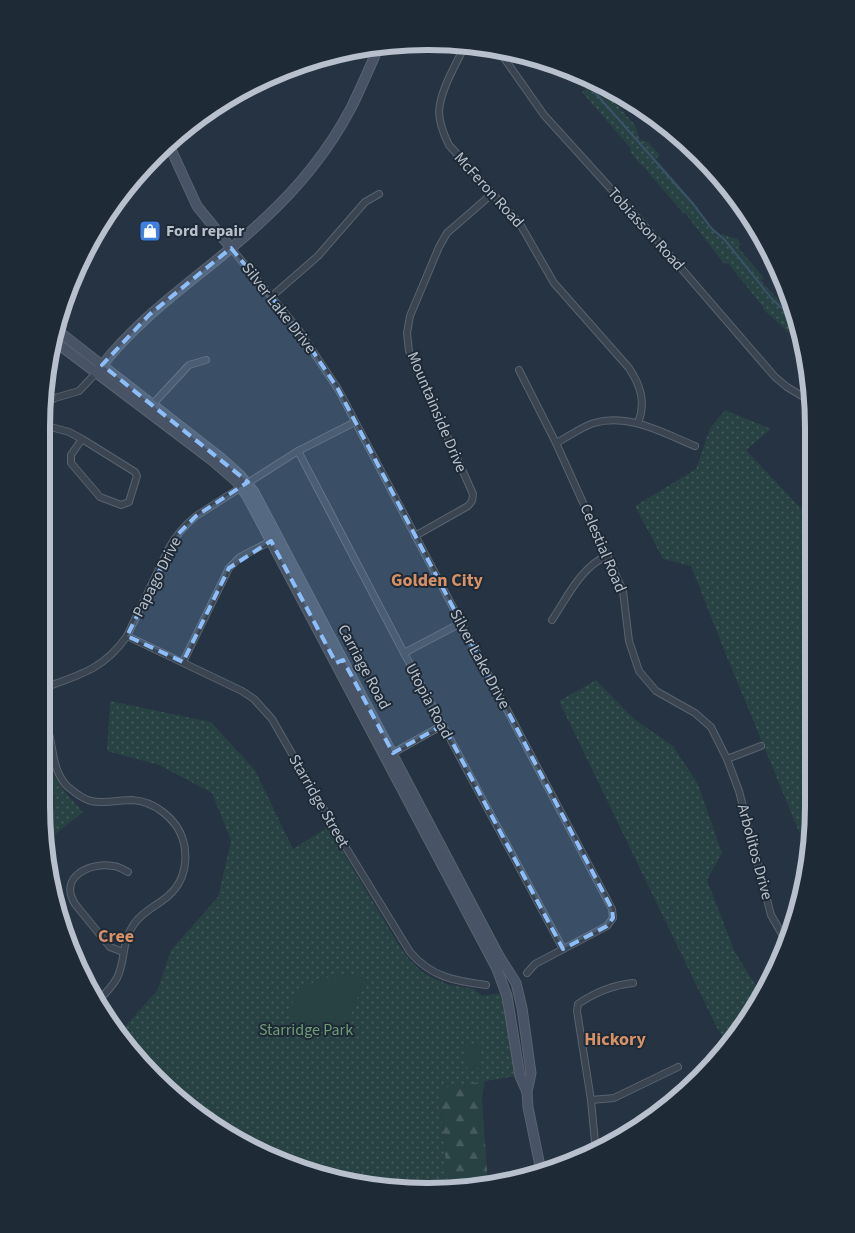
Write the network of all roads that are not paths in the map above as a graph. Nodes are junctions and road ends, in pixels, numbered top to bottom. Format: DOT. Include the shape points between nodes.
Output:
graph roads {
  1 [pos="462,52"];
  2 [pos="376,53"];
  3 [pos="504,58"];
  4 [pos="172,151"];
  5 [pos="493,193"];
  6 [pos="379,194"];
  7 [pos="231,248"];
  8 [pos="271,297"];
  9 [pos="62,335"];
  10 [pos="59,344"];
  11 [pos="206,360"];
  12 [pos="99,369"];
  13 [pos="520,370"];
  14 [pos="804,397"];
  15 [pos="51,400"];
  16 [pos="150,407"];
  17 [pos="355,422"];
  18 [pos="638,423"];
  19 [pos="50,427"];
  20 [pos="82,439"];
  21 [pos="556,443"];
  22 [pos="695,446"];
  23 [pos="298,451"];
  24 [pos="244,485"];
  25 [pos="415,536"];
  26 [pos="274,539"];
  27 [pos="608,555"];
  28 [pos="552,620"];
  29 [pos="461,623"];
  30 [pos="128,636"];
  31 [pos="404,653"];
  32 [pos="183,662"];
  33 [pos="50,686"];
  34 [pos="443,726"];
  35 [pos="50,738"];
  36 [pos="761,746"];
  37 [pos="389,755"];
  38 [pos="727,759"];
  39 [pos="128,872"];
  40 [pos="782,934"];
  41 [pos="563,949"];
  42 [pos="123,952"];
  43 [pos="493,952"];
  44 [pos="527,973"];
  45 [pos="634,983"];
  46 [pos="486,985"];
  47 [pos="102,996"];
  48 [pos="526,1037"];
  49 [pos="514,1040"];
  50 [pos="678,1067"];
  51 [pos="528,1092"];
  52 [pos="591,1100"];
  53 [pos="595,1143"];
  54 [pos="540,1166"];
  1 -- 5 [label="street, McFeron Road" via="443,95 439,113 449,145"];
  2 -- 7 [label="street" via="350,109 319,158 296,187"];
  3 -- 14 [label="street, Tobiasson Road" via="544,115 775,377"];
  4 -- 7 [label="street" via="197,206"];
  5 -- 18 [label="street, McFeron Road" via="525,230 554,283 636,379 642,396"];
  5 -- 25 [label="street, Mountainside Drive" via="447,233 410,316 407,333 409,351 473,494 468,506"];
  6 -- 8 [label="street" via="365,202 318,256"];
  7 -- 8 [label="street, Silver Lake Drive"];
  7 -- 12 [label="street" via="149,315"];
  8 -- 17 [label="street, Silver Lake Drive" via="298,329 338,389"];
  9 -- 12 [label="street, Carriage Road"];
  10 -- 12 [label="street, Carriage Road"];
  11 -- 16 [label="street" via="189,365"];
  12 -- 15 [label="street" via="80,391"];
  12 -- 16 [label="street, Carriage Road"];
  13 -- 21 [label="street, Celestial Road"];
  16 -- 24 [label="street, Carriage Road"];
  17 -- 23 [label="street, Papago Drive"];
  17 -- 25 [label="street, Silver Lake Drive"];
  18 -- 21 [label="street" via="612,420 593,423"];
  18 -- 22 [label="street"];
  19 -- 20 [label="street"];
  20 -- 20 [label="street" via="136,474 127,504 100,497 71,463 71,455"];
  21 -- 27 [label="street, Celestial Road"];
  23 -- 24 [label="street, Papago Drive"];
  23 -- 31 [label="street, Utopia Road"];
  24 -- 26 [label="street, Carriage Road"];
  24 -- 30 [label="street, Papago Drive" via="196,516 177,535"];
  25 -- 29 [label="street, Silver Lake Drive"];
  26 -- 32 [label="street" via="240,557 229,568"];
  26 -- 37 [label="street, Carriage Road"];
  27 -- 28 [label="street" via="589,567"];
  27 -- 38 [label="street, Celestial Road" via="623,591 629,641 639,671 656,690 695,713 711,727"];
  29 -- 31 [label="street"];
  29 -- 41 [label="street, Silver Lake Drive" via="612,909 613,918 607,926"];
  30 -- 32 [label="street, Starridge Street"];
  30 -- 33 [label="street, Papago Drive" via="105,662"];
  31 -- 34 [label="street, Utopia Road"];
  32 -- 46 [label="street, Starridge Street" via="242,691 272,719 345,846 415,958 433,972 454,980"];
  34 -- 37 [label="street"];
  34 -- 41 [label="street, Utopia Road"];
  35 -- 42 [label="street" via="56,770 77,794 90,800 134,800 152,805 170,818 182,837 186,849 180,881 168,898 134,924"];
  36 -- 38 [label="street"];
  37 -- 43 [label="street, Carriage Road"];
  38 -- 40 [label="street, Arbolitos Drive" via="739,791 771,915"];
  39 -- 42 [label="street" via="115,866 93,866 84,869 71,887 71,898 75,904 110,947"];
  41 -- 44 [label="street" via="535,964"];
  42 -- 47 [label="street" via="117,977"];
  43 -- 48 [label="street, Carriage Road" via="517,987"];
  43 -- 49 [label="street, Carriage Road"];
  45 -- 52 [label="street" via="618,985 578,1004"];
  48 -- 49 [label="street"];
  48 -- 51 [label="street, Carriage Road" via="531,1073"];
  49 -- 51 [label="street, Carriage Road" via="520,1076"];
  50 -- 52 [label="street" via="614,1098"];
  51 -- 54 [label="street, Carriage Road" via="528,1108"];
  52 -- 53 [label="street"];
}
